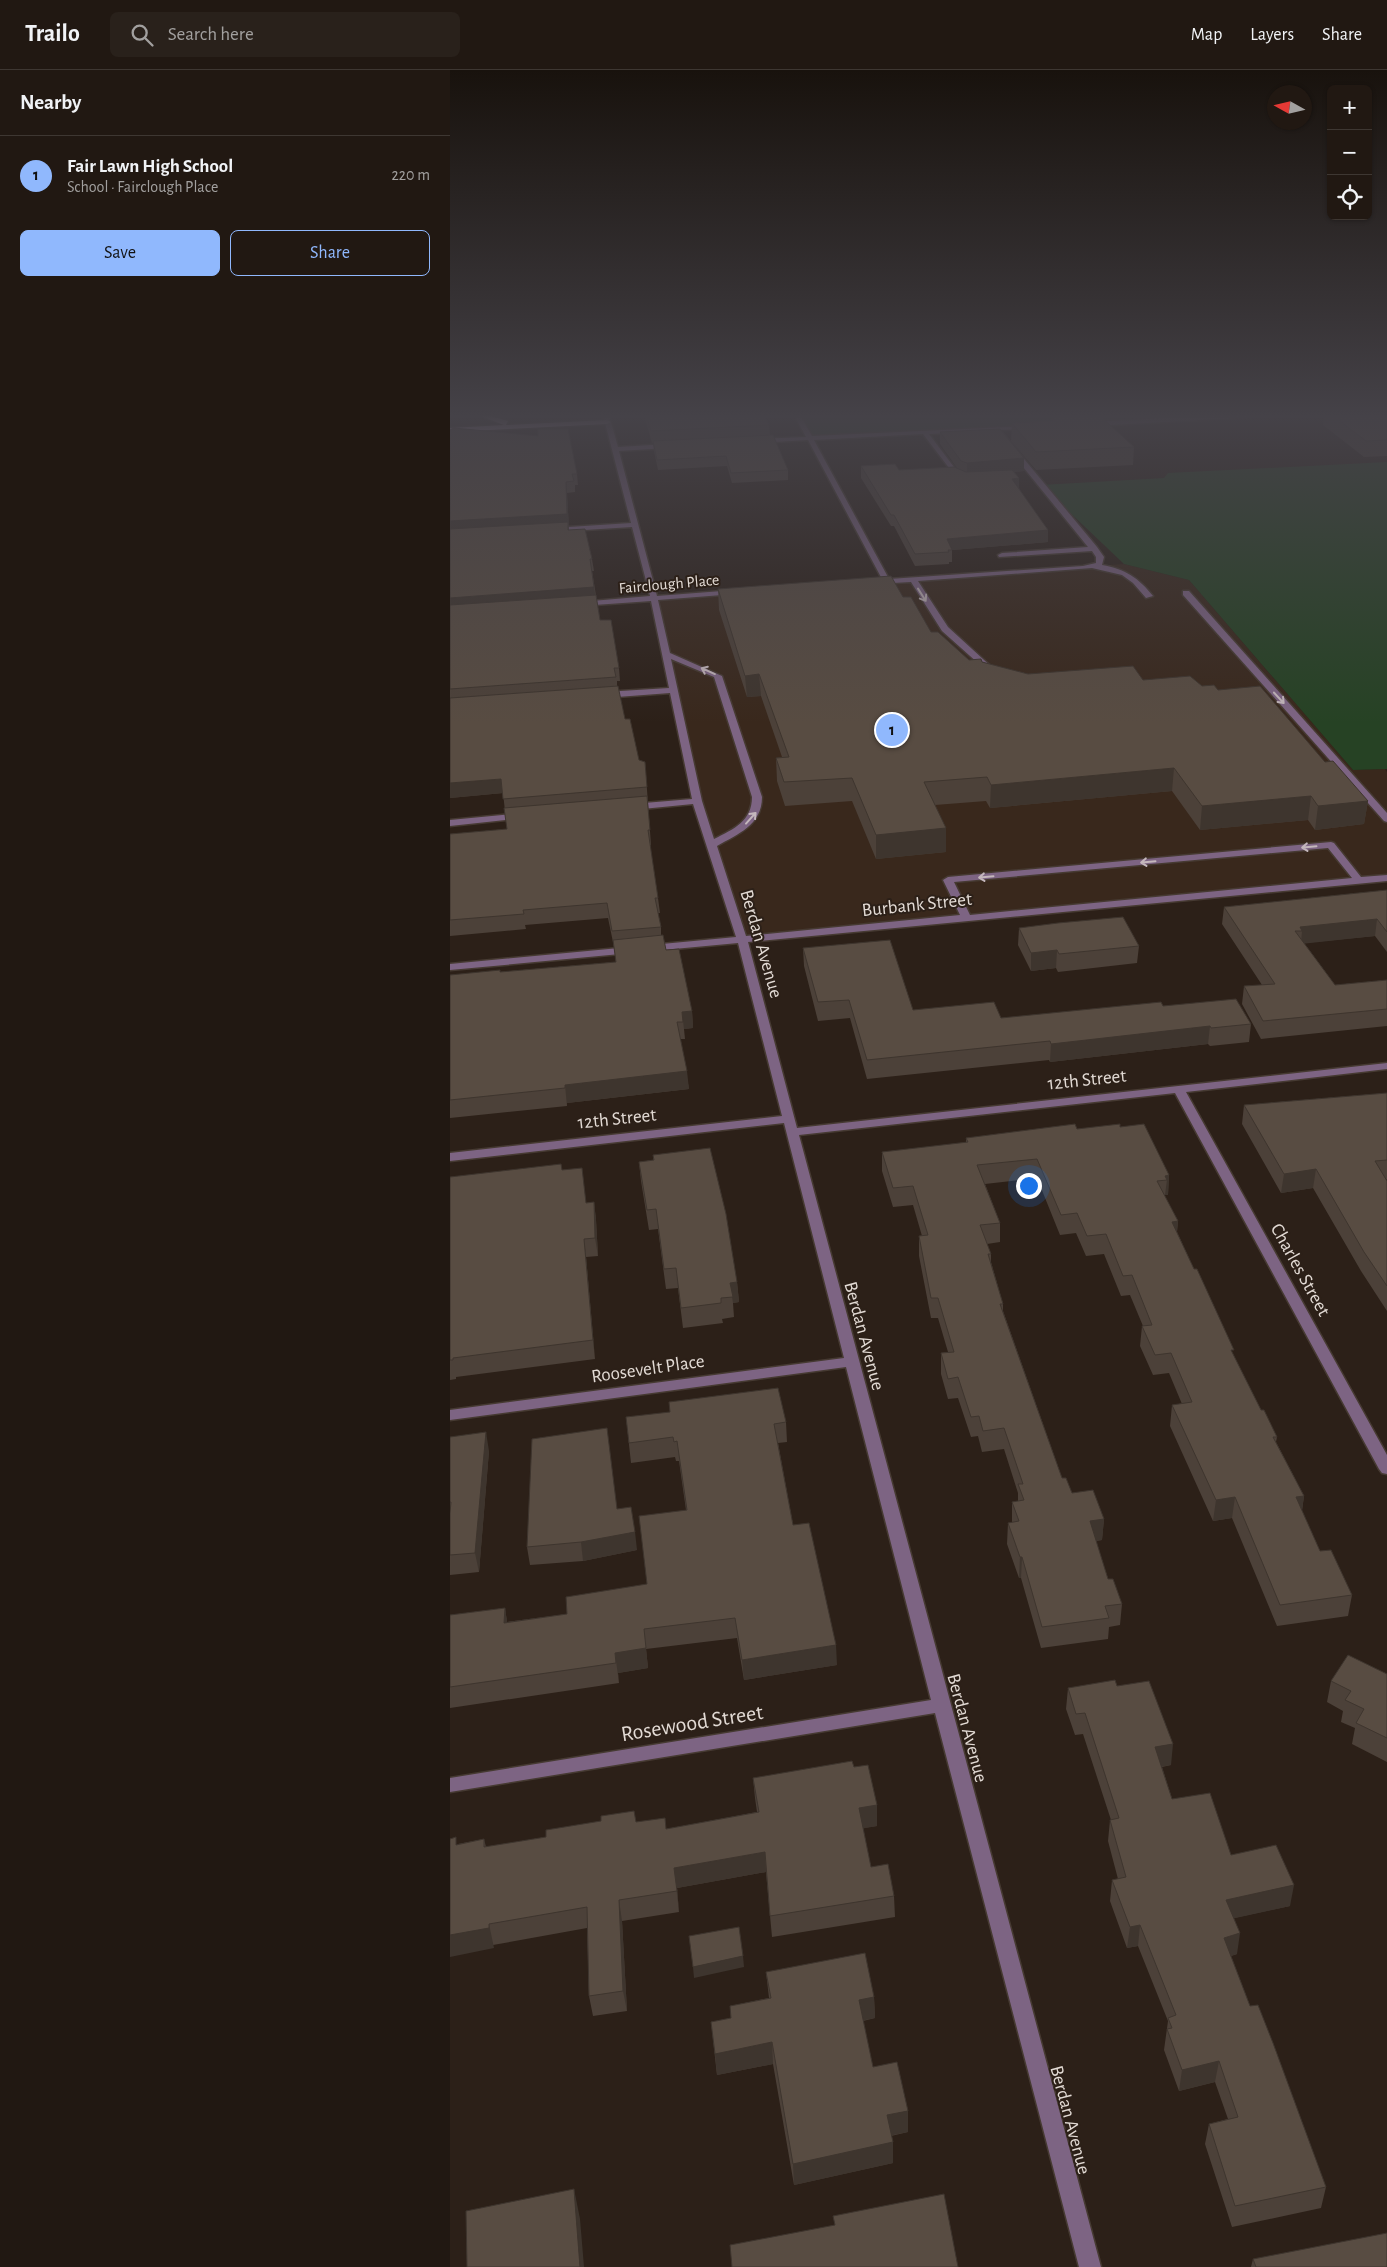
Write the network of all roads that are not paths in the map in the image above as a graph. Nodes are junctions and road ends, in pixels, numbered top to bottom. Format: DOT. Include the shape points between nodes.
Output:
graph roads {
  1 [pos="633,518"];
  2 [pos="853,518"];
  3 [pos="1068,518"];
  4 [pos="635,525"];
  5 [pos="547,531"];
  6 [pos="1094,549"];
  7 [pos="1002,555"];
  8 [pos="1095,565"];
  9 [pos="913,580"];
  10 [pos="887,582"];
  11 [pos="868,583"];
  12 [pos="744,592"];
  13 [pos="1186,594"];
  14 [pos="1149,596"];
  15 [pos="654,598"];
  16 [pos="569,605"];
  17 [pos="665,654"];
  18 [pos="997,674"];
  19 [pos="672,690"];
  20 [pos="598,695"];
  21 [pos="697,801"];
  22 [pos="622,808"];
  23 [pos="536,815"];
  24 [pos="1387,819"];
  25 [pos="450,823"];
  26 [pos="711,845"];
  27 [pos="1387,878"];
  28 [pos="1358,880"];
  29 [pos="966,918"];
  30 [pos="742,939"];
  31 [pos="450,968"];
  32 [pos="1387,1066"];
  33 [pos="1179,1089"];
  34 [pos="790,1126"];
  35 [pos="450,1157"];
  36 [pos="852,1362"];
  37 [pos="450,1415"];
  38 [pos="1387,1469"];
  39 [pos="941,1706"];
  40 [pos="450,1785"];
  41 [pos="1090,2267"];
  1 -- 4 [label="street, Berdan Avenue"];
  2 -- 10 [label="street"];
  3 -- 6 [label="street"];
  4 -- 5 [label="street"];
  4 -- 15 [label="street, Berdan Avenue"];
  6 -- 7 [label="street"];
  6 -- 8 [label="street" via="1100,557"];
  8 -- 9 [label="street"];
  8 -- 14 [label="street" via="1133,577"];
  9 -- 10 [label="street"];
  9 -- 18 [label="street, one-way" via="945,629"];
  10 -- 11 [label="street"];
  12 -- 15 [label="street, Fairclough Place"];
  13 -- 24 [label="street, one-way"];
  15 -- 16 [label="street, Fairclough Place"];
  15 -- 17 [label="street, Berdan Avenue"];
  17 -- 19 [label="street, Berdan Avenue"];
  26 -- 17 [label="street, one-way" via="752,820 757,810 757,797 718,676"];
  19 -- 20 [label="street"];
  19 -- 21 [label="street, Berdan Avenue"];
  21 -- 22 [label="street"];
  21 -- 26 [label="street, Berdan Avenue"];
  23 -- 25 [label="street"];
  26 -- 30 [label="street, Berdan Avenue"];
  27 -- 28 [label="street, Burbank Street"];
  28 -- 29 [label="street, Burbank Street"];
  28 -- 29 [label="street, one-way" via="1332,845 948,880"];
  29 -- 30 [label="street, Burbank Street"];
  30 -- 31 [label="street, Burbank Street"];
  30 -- 34 [label="street, Berdan Avenue"];
  32 -- 33 [label="street, 12th Street"];
  33 -- 34 [label="street, 12th Street"];
  33 -- 38 [label="street, Charles Street"];
  34 -- 35 [label="street, 12th Street"];
  34 -- 36 [label="street, Berdan Avenue"];
  36 -- 37 [label="street, Roosevelt Place"];
  36 -- 39 [label="street, Berdan Avenue"];
  39 -- 40 [label="street, Rosewood Street"];
  39 -- 41 [label="street, Berdan Avenue"];
}
